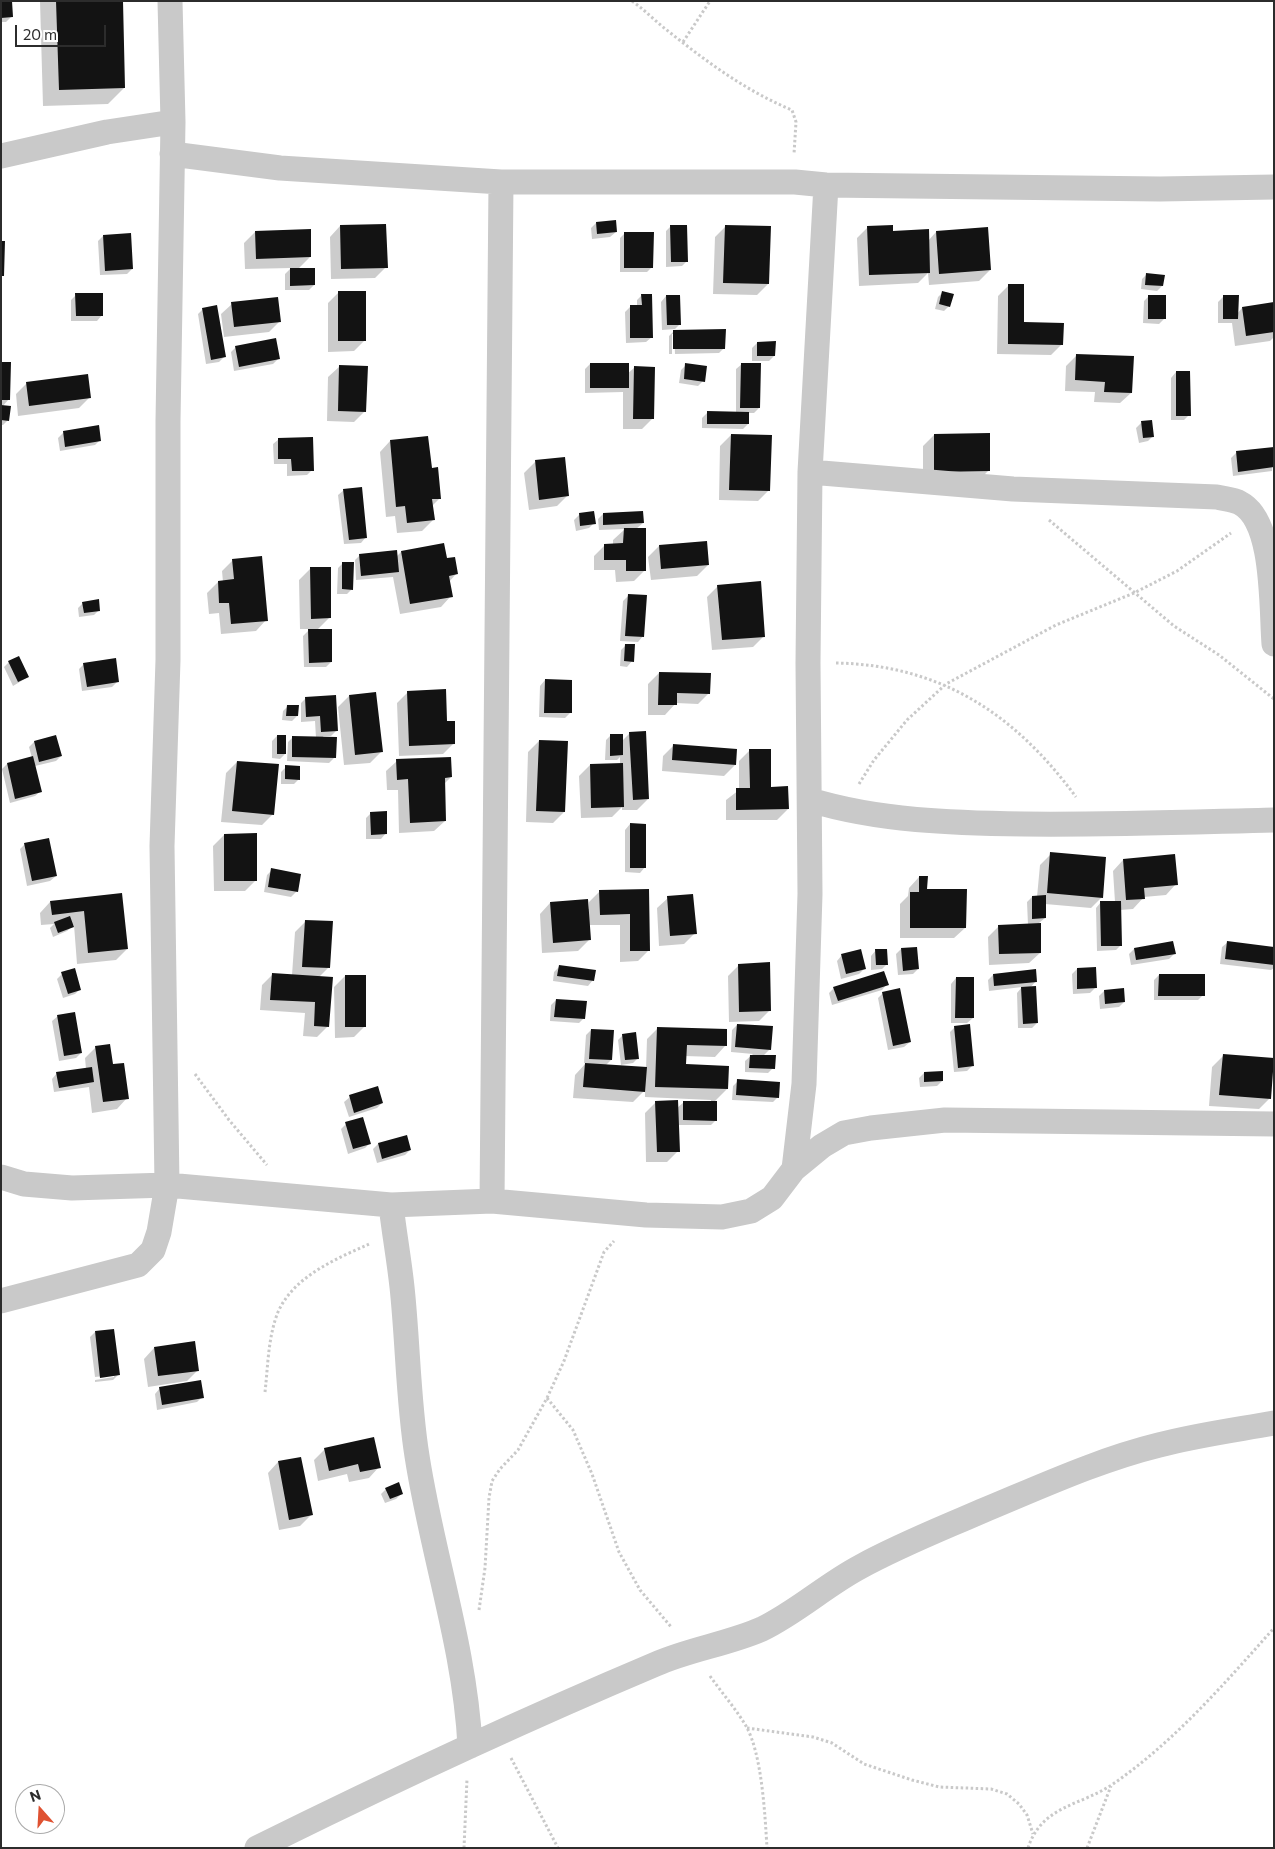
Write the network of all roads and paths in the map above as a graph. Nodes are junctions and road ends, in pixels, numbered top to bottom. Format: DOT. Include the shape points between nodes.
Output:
graph roads {
  1 [pos="170,1"];
  2 [pos="632,1"];
  3 [pos="710,1"];
  4 [pos="682,42"];
  5 [pos="173,122"];
  6 [pos="172,154"];
  7 [pos="1,156"];
  8 [pos="501,182"];
  9 [pos="795,182"];
  10 [pos="826,185"];
  11 [pos="1274,187"];
  12 [pos="810,472"];
  13 [pos="1013,488"];
  14 [pos="1256,517"];
  15 [pos="1134,593"];
  16 [pos="1274,644"];
  17 [pos="808,662"];
  18 [pos="946,684"];
  19 [pos="1274,699"];
  20 [pos="810,800"];
  21 [pos="844,810"];
  22 [pos="1274,820"];
  23 [pos="1097,825"];
  24 [pos="194,1072"];
  25 [pos="1274,1124"];
  26 [pos="794,1169"];
  27 [pos="1,1177"];
  28 [pos="167,1185"];
  29 [pos="297,1197"];
  30 [pos="492,1201"];
  31 [pos="391,1204"];
  32 [pos="646,1215"];
  33 [pos="395,1233"];
  34 [pos="1,1301"];
  35 [pos="265,1392"];
  36 [pos="547,1398"];
  37 [pos="1274,1423"];
  38 [pos="478,1614"];
  39 [pos="1274,1628"];
  40 [pos="692,1651"];
  41 [pos="747,1728"];
  42 [pos="496,1734"];
  43 [pos="470,1746"];
  44 [pos="1110,1786"];
  45 [pos="1033,1834"];
  46 [pos="257,1848"];
  47 [pos="464,1848"];
  48 [pos="558,1848"];
  49 [pos="767,1848"];
  50 [pos="1028,1848"];
  51 [pos="1088,1848"];
  1 -- 5 [label="street"];
  2 -- 4 [label="path"];
  3 -- 4 [label="path"];
  4 -- 9 [label="path" via="745,88 792,110 796,122"];
  5 -- 6 [label="street"];
  5 -- 7 [label="street" via="107,132"];
  6 -- 8 [label="street" via="280,168"];
  6 -- 28 [label="street" via="168,660 162,846"];
  8 -- 9 [label="street"];
  8 -- 30 [label="street"];
  9 -- 10 [label="street"];
  10 -- 11 [label="street" via="1160,189"];
  10 -- 12 [label="street"];
  12 -- 13 [label="street"];
  12 -- 17 [label="street"];
  13 -- 14 [label="street" via="1217,497 1240,503"];
  13 -- 15 [label="path"];
  14 -- 15 [label="path" via="1177,571"];
  14 -- 16 [label="street" via="1269,561"];
  15 -- 18 [label="path" via="1056,626"];
  15 -- 19 [label="path"];
  17 -- 18 [label="path" via="863,664 913,673"];
  17 -- 20 [label="street"];
  18 -- 21 [label="path" via="907,720 874,760"];
  18 -- 23 [label="path" via="985,705 1018,731 1061,777"];
  20 -- 21 [label="street"];
  20 -- 26 [label="street" via="804,1084"];
  21 -- 23 [label="street" via="960,823"];
  22 -- 23 [label="street"];
  24 -- 29 [label="path" via="260,1158"];
  25 -- 26 [label="street" via="945,1120 844,1133"];
  26 -- 32 [label="street" via="772,1198 751,1211 722,1217"];
  27 -- 28 [label="street" via="24,1184 72,1188"];
  28 -- 29 [label="street"];
  28 -- 34 [label="street" via="153,1250 138,1264"];
  29 -- 31 [label="street"];
  30 -- 31 [label="street"];
  30 -- 32 [label="street"];
  31 -- 33 [label="street"];
  32 -- 36 [label="path" via="604,1252"];
  33 -- 35 [label="path" via="329,1262 297,1286 279,1312 270,1345"];
  33 -- 43 [label="street" via="417,1455 436,1555 461,1656"];
  36 -- 38 [label="path" via="518,1450 492,1482"];
  36 -- 40 [label="path" via="573,1430 619,1552 640,1590"];
  37 -- 40 [label="street" via="1158,1445 1119,1456 1039,1487 860,1567 762,1628 732,1641"];
  39 -- 44 [label="path" via="1182,1725 1140,1764"];
  40 -- 41 [label="path"];
  40 -- 42 [label="street" via="659,1662"];
  41 -- 45 [label="path" via="813,1737 832,1744 864,1764 938,1787 991,1789 1007,1794 1027,1815"];
  41 -- 49 [label="path" via="759,1772"];
  42 -- 43 [label="street"];
  42 -- 48 [label="path" via="525,1782"];
  43 -- 46 [label="street"];
  43 -- 47 [label="path"];
  44 -- 45 [label="path" via="1048,1816"];
  44 -- 51 [label="path"];
  45 -- 50 [label="path"];
}
